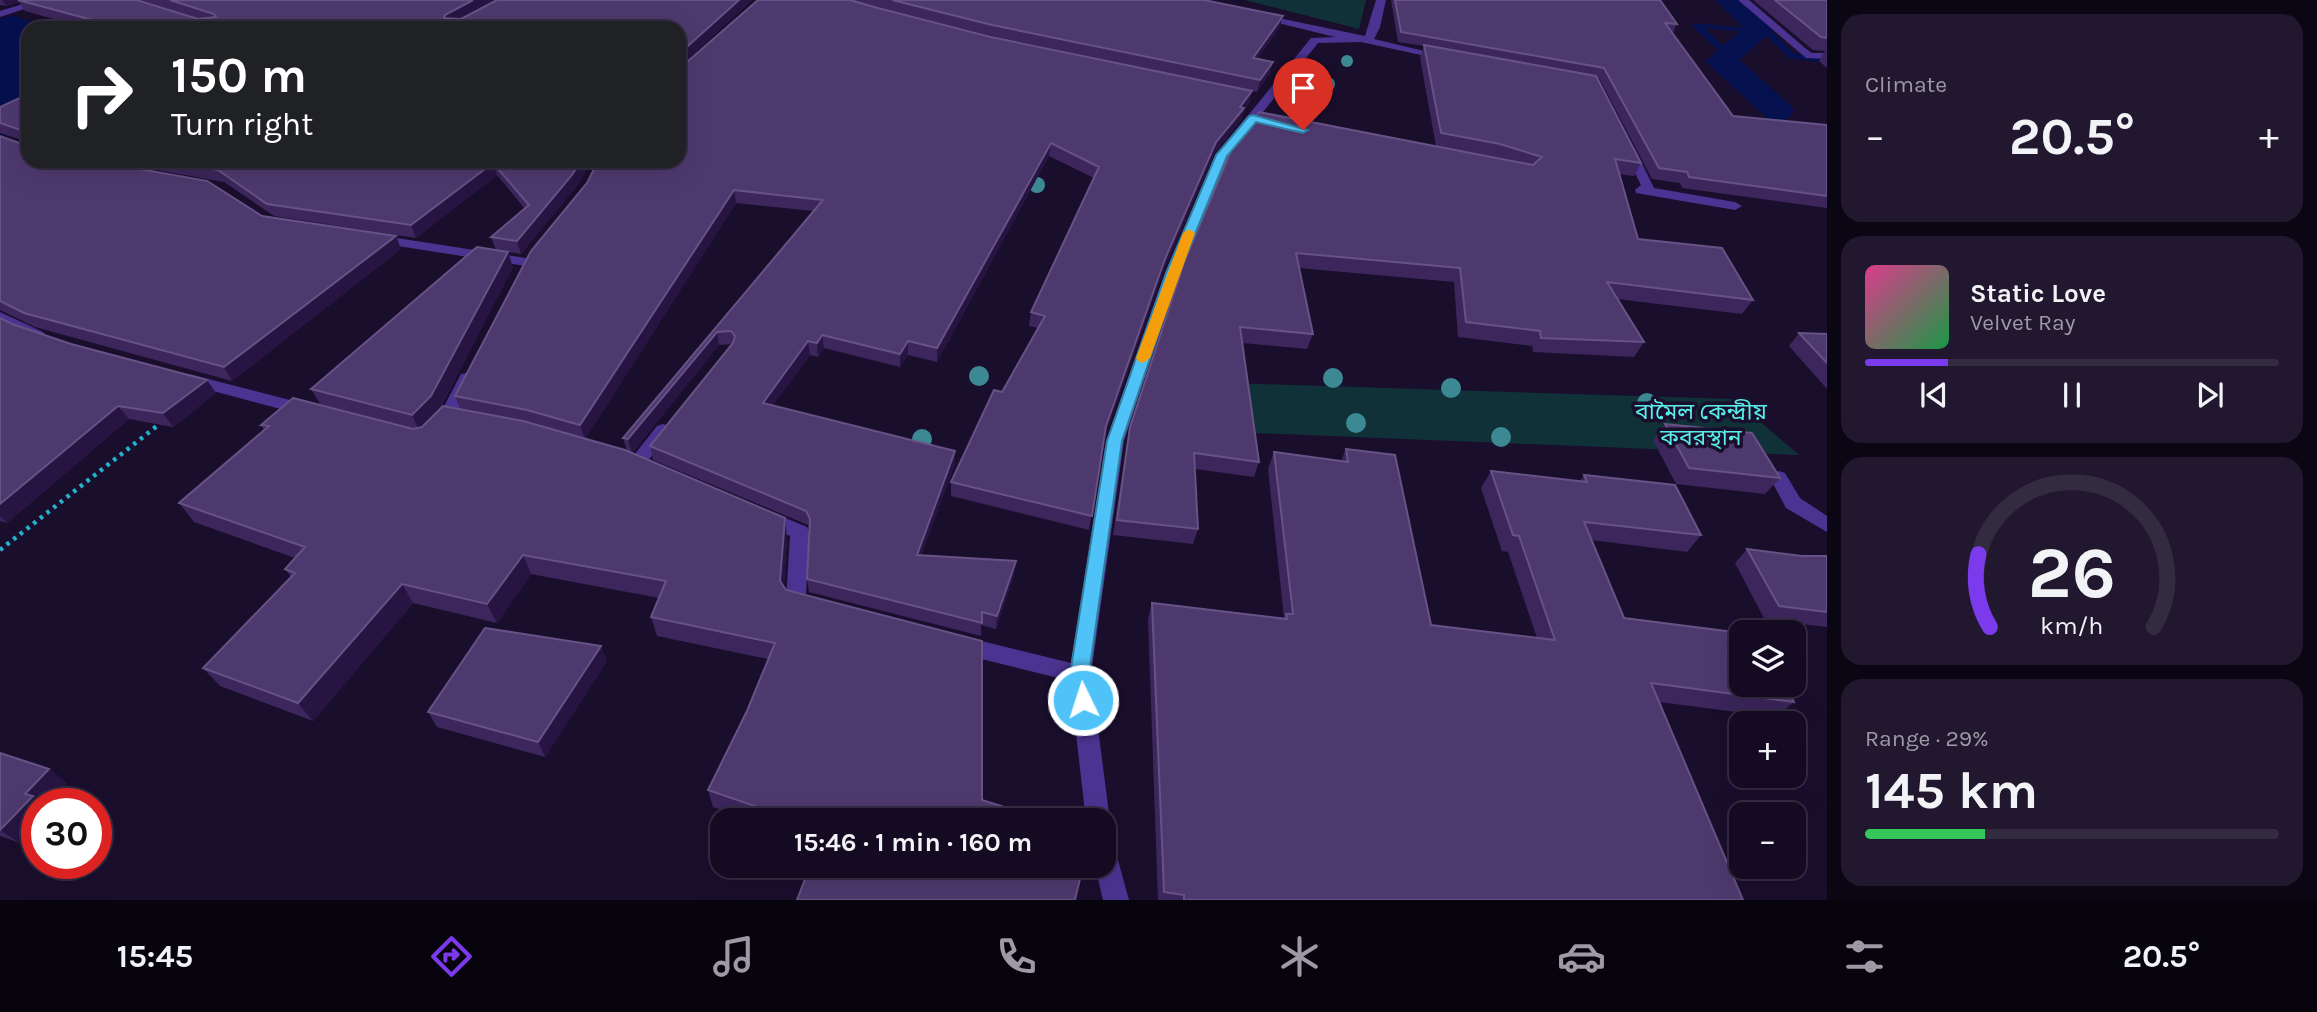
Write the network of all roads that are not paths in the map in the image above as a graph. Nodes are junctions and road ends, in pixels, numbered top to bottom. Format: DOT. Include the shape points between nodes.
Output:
graph roads {
  1 [pos="46,0"];
  2 [pos="1381,0"];
  3 [pos="1744,0"];
  4 [pos="0,14"];
  5 [pos="1249,15"];
  6 [pos="1369,39"];
  7 [pos="1827,56"];
  8 [pos="1456,59"];
  9 [pos="1622,135"];
  10 [pos="1735,206"];
  11 [pos="364,237"];
  12 [pos="526,262"];
  13 [pos="0,317"];
  14 [pos="52,340"];
  15 [pos="478,356"];
  16 [pos="173,375"];
  17 [pos="678,412"];
  18 [pos="326,415"];
  19 [pos="447,416"];
  20 [pos="484,422"];
  21 [pos="431,432"];
  22 [pos="637,463"];
  23 [pos="1779,478"];
  24 [pos="750,511"];
  25 [pos="1827,525"];
  26 [pos="822,607"];
  27 [pos="940,639"];
  28 [pos="1080,674"];
  29 [pos="1096,808"];
  30 [pos="1111,878"];
  31 [pos="1116,900"];
  1 -- 4 [label="street"];
  2 -- 6 [label="street"];
  3 -- 7 [label="street" via="1801,50 1810,56"];
  5 -- 6 [label="street"];
  6 -- 8 [label="street"];
  6 -- 28 [label="street" via="1315,40 1260,98 1259,119 1222,155 1172,273 1115,441"];
  9 -- 10 [label="street" via="1648,187 1641,190"];
  11 -- 12 [label="street"];
  13 -- 14 [label="street"];
  15 -- 19 [label="street"];
  16 -- 18 [label="street"];
  17 -- 22 [label="street"];
  19 -- 20 [label="street"];
  19 -- 21 [label="street"];
  23 -- 25 [label="street" via="1793,503"];
  24 -- 26 [label="street" via="800,532 796,600"];
  27 -- 28 [label="street"];
  28 -- 29 [label="street"];
  30 -- 31 [label="street"];
}
